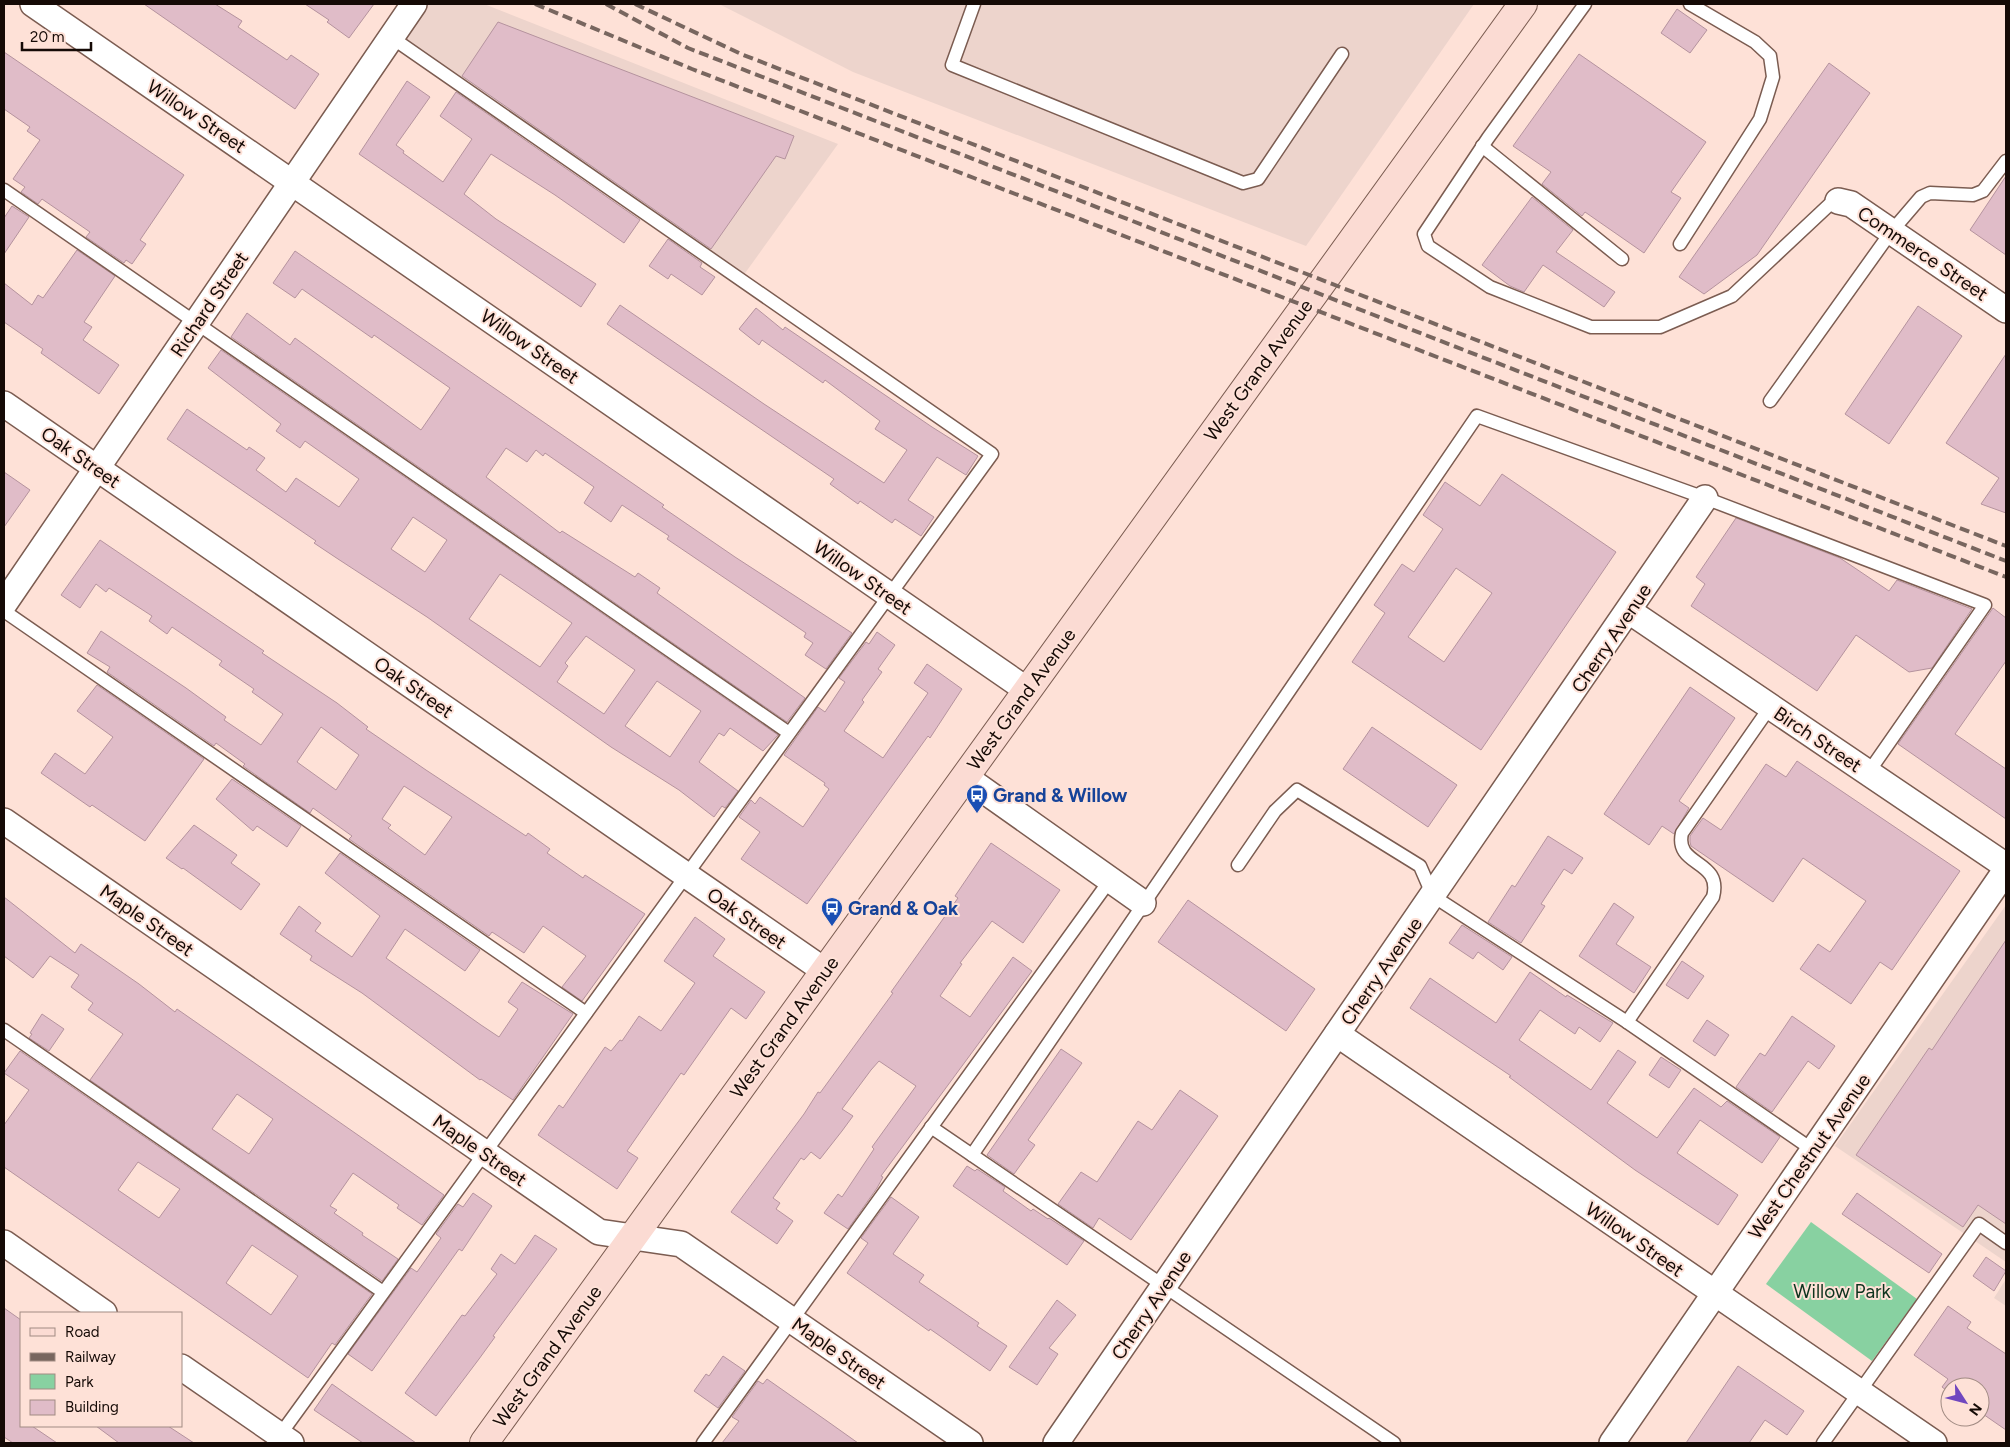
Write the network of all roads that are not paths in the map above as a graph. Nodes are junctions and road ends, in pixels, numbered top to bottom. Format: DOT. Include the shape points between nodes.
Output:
graph roads {
  1 [pos="33,4"];
  2 [pos="414,4"];
  3 [pos="974,4"];
  4 [pos="1523,4"];
  5 [pos="1585,4"];
  6 [pos="1690,4"];
  7 [pos="391,37"];
  8 [pos="1342,54"];
  9 [pos="1482,146"];
  10 [pos="2006,161"];
  11 [pos="293,182"];
  12 [pos="4,190"];
  13 [pos="1838,201"];
  14 [pos="1891,232"];
  15 [pos="1680,244"];
  16 [pos="1622,259"];
  17 [pos="2006,310"];
  18 [pos="196,323"];
  19 [pos="1770,401"];
  20 [pos="4,404"];
  21 [pos="97,468"];
  22 [pos="1705,498"];
  23 [pos="890,595"];
  24 [pos="4,604"];
  25 [pos="4,611"];
  26 [pos="1629,611"];
  27 [pos="1027,690"];
  28 [pos="1770,707"];
  29 [pos="789,733"];
  30 [pos="1868,773"];
  31 [pos="965,777"];
  32 [pos="4,821"];
  33 [pos="1238,865"];
  34 [pos="2006,866"];
  35 [pos="2006,870"];
  36 [pos="686,876"];
  37 [pos="1110,880"];
  38 [pos="1433,896"];
  39 [pos="1144,903"];
  40 [pos="825,971"];
  41 [pos="586,1013"];
  42 [pos="1627,1022"];
  43 [pos="4,1030"];
  44 [pos="1337,1034"];
  45 [pos="931,1126"];
  46 [pos="1813,1150"];
  47 [pos="484,1154"];
  48 [pos="972,1155"];
  49 [pos="634,1236"];
  50 [pos="4,1243"];
  51 [pos="2006,1243"];
  52 [pos="1163,1287"];
  53 [pos="383,1292"];
  54 [pos="1714,1293"];
  55 [pos="103,1312"];
  56 [pos="791,1320"];
  57 [pos="182,1368"];
  58 [pos="1858,1391"];
  59 [pos="282,1441"];
  60 [pos="484,1443"];
  61 [pos="703,1443"];
  62 [pos="970,1443"];
  63 [pos="1056,1443"];
  64 [pos="1394,1443"];
  65 [pos="1612,1443"];
  66 [pos="1823,1443"];
  67 [pos="1934,1443"];
  1 -- 11 [label="street, Willow Street"];
  2 -- 7 [label="street, Richard Street"];
  3 -- 8 [label="lane" via="952,65 1243,183 1258,179"];
  4 -- 27 [label="main road, West Grand Avenue"];
  5 -- 9 [label="lane"];
  6 -- 15 [label="lane" via="1755,42 1770,56 1773,77 1760,119"];
  7 -- 11 [label="street, Richard Street"];
  7 -- 23 [label="lane" via="992,454"];
  9 -- 13 [label="lane" via="1424,234 1428,246 1490,287 1591,327 1660,327 1732,296 1829,205"];
  9 -- 16 [label="lane"];
  10 -- 14 [label="lane" via="1983,191 1974,195 1930,193 1920,196"];
  11 -- 18 [label="street, Richard Street"];
  11 -- 23 [label="street, Willow Street"];
  12 -- 18 [label="lane"];
  13 -- 14 [label="street, Commerce Street" via="1851,204"];
  14 -- 17 [label="street, Commerce Street"];
  14 -- 19 [label="lane"];
  18 -- 21 [label="street, Richard Street"];
  18 -- 29 [label="lane"];
  20 -- 21 [label="street, Oak Street"];
  21 -- 24 [label="street, Richard Street"];
  21 -- 36 [label="street, Oak Street"];
  22 -- 26 [label="street, Cherry Avenue"];
  22 -- 30 [label="lane" via="1985,605"];
  22 -- 39 [label="lane" via="1477,416"];
  23 -- 27 [label="street, Willow Street"];
  23 -- 29 [label="lane"];
  25 -- 41 [label="lane"];
  26 -- 28 [label="street, Birch Street"];
  26 -- 38 [label="street, Cherry Avenue"];
  27 -- 31 [label="main road, West Grand Avenue"];
  28 -- 30 [label="street, Birch Street"];
  28 -- 42 [label="lane" via="1682,833 1680,842 1684,853 1711,873 1716,886 1713,897"];
  29 -- 36 [label="lane"];
  30 -- 34 [label="street, Birch Street"];
  31 -- 37 [label="street"];
  31 -- 40 [label="main road, West Grand Avenue"];
  32 -- 47 [label="street, Maple Street"];
  33 -- 38 [label="lane" via="1274,811 1297,790 1420,866"];
  35 -- 46 [label="street, West Chestnut Avenue"];
  36 -- 40 [label="street, Oak Street"];
  36 -- 41 [label="lane"];
  37 -- 39 [label="street"];
  37 -- 45 [label="lane"];
  38 -- 42 [label="lane"];
  38 -- 44 [label="street, Cherry Avenue"];
  39 -- 48 [label="lane"];
  40 -- 49 [label="main road, West Grand Avenue"];
  41 -- 47 [label="lane"];
  42 -- 46 [label="lane"];
  43 -- 53 [label="lane"];
  44 -- 52 [label="street, Cherry Avenue"];
  44 -- 54 [label="street, Willow Street"];
  45 -- 48 [label="lane"];
  45 -- 56 [label="lane"];
  46 -- 54 [label="street, West Chestnut Avenue"];
  47 -- 49 [label="street, Maple Street" via="599,1232"];
  47 -- 53 [label="lane"];
  48 -- 52 [label="lane"];
  49 -- 56 [label="street, Maple Street" via="681,1244"];
  49 -- 60 [label="main road, West Grand Avenue"];
  50 -- 55 [label="street"];
  51 -- 58 [label="lane" via="1979,1224"];
  52 -- 63 [label="street, Cherry Avenue"];
  52 -- 64 [label="lane"];
  53 -- 59 [label="lane"];
  54 -- 58 [label="street, Willow Street"];
  54 -- 65 [label="street, West Chestnut Avenue"];
  56 -- 61 [label="lane"];
  56 -- 62 [label="street, Maple Street"];
  57 -- 59 [label="street"];
  58 -- 66 [label="lane"];
  58 -- 67 [label="street, Willow Street"];
}
